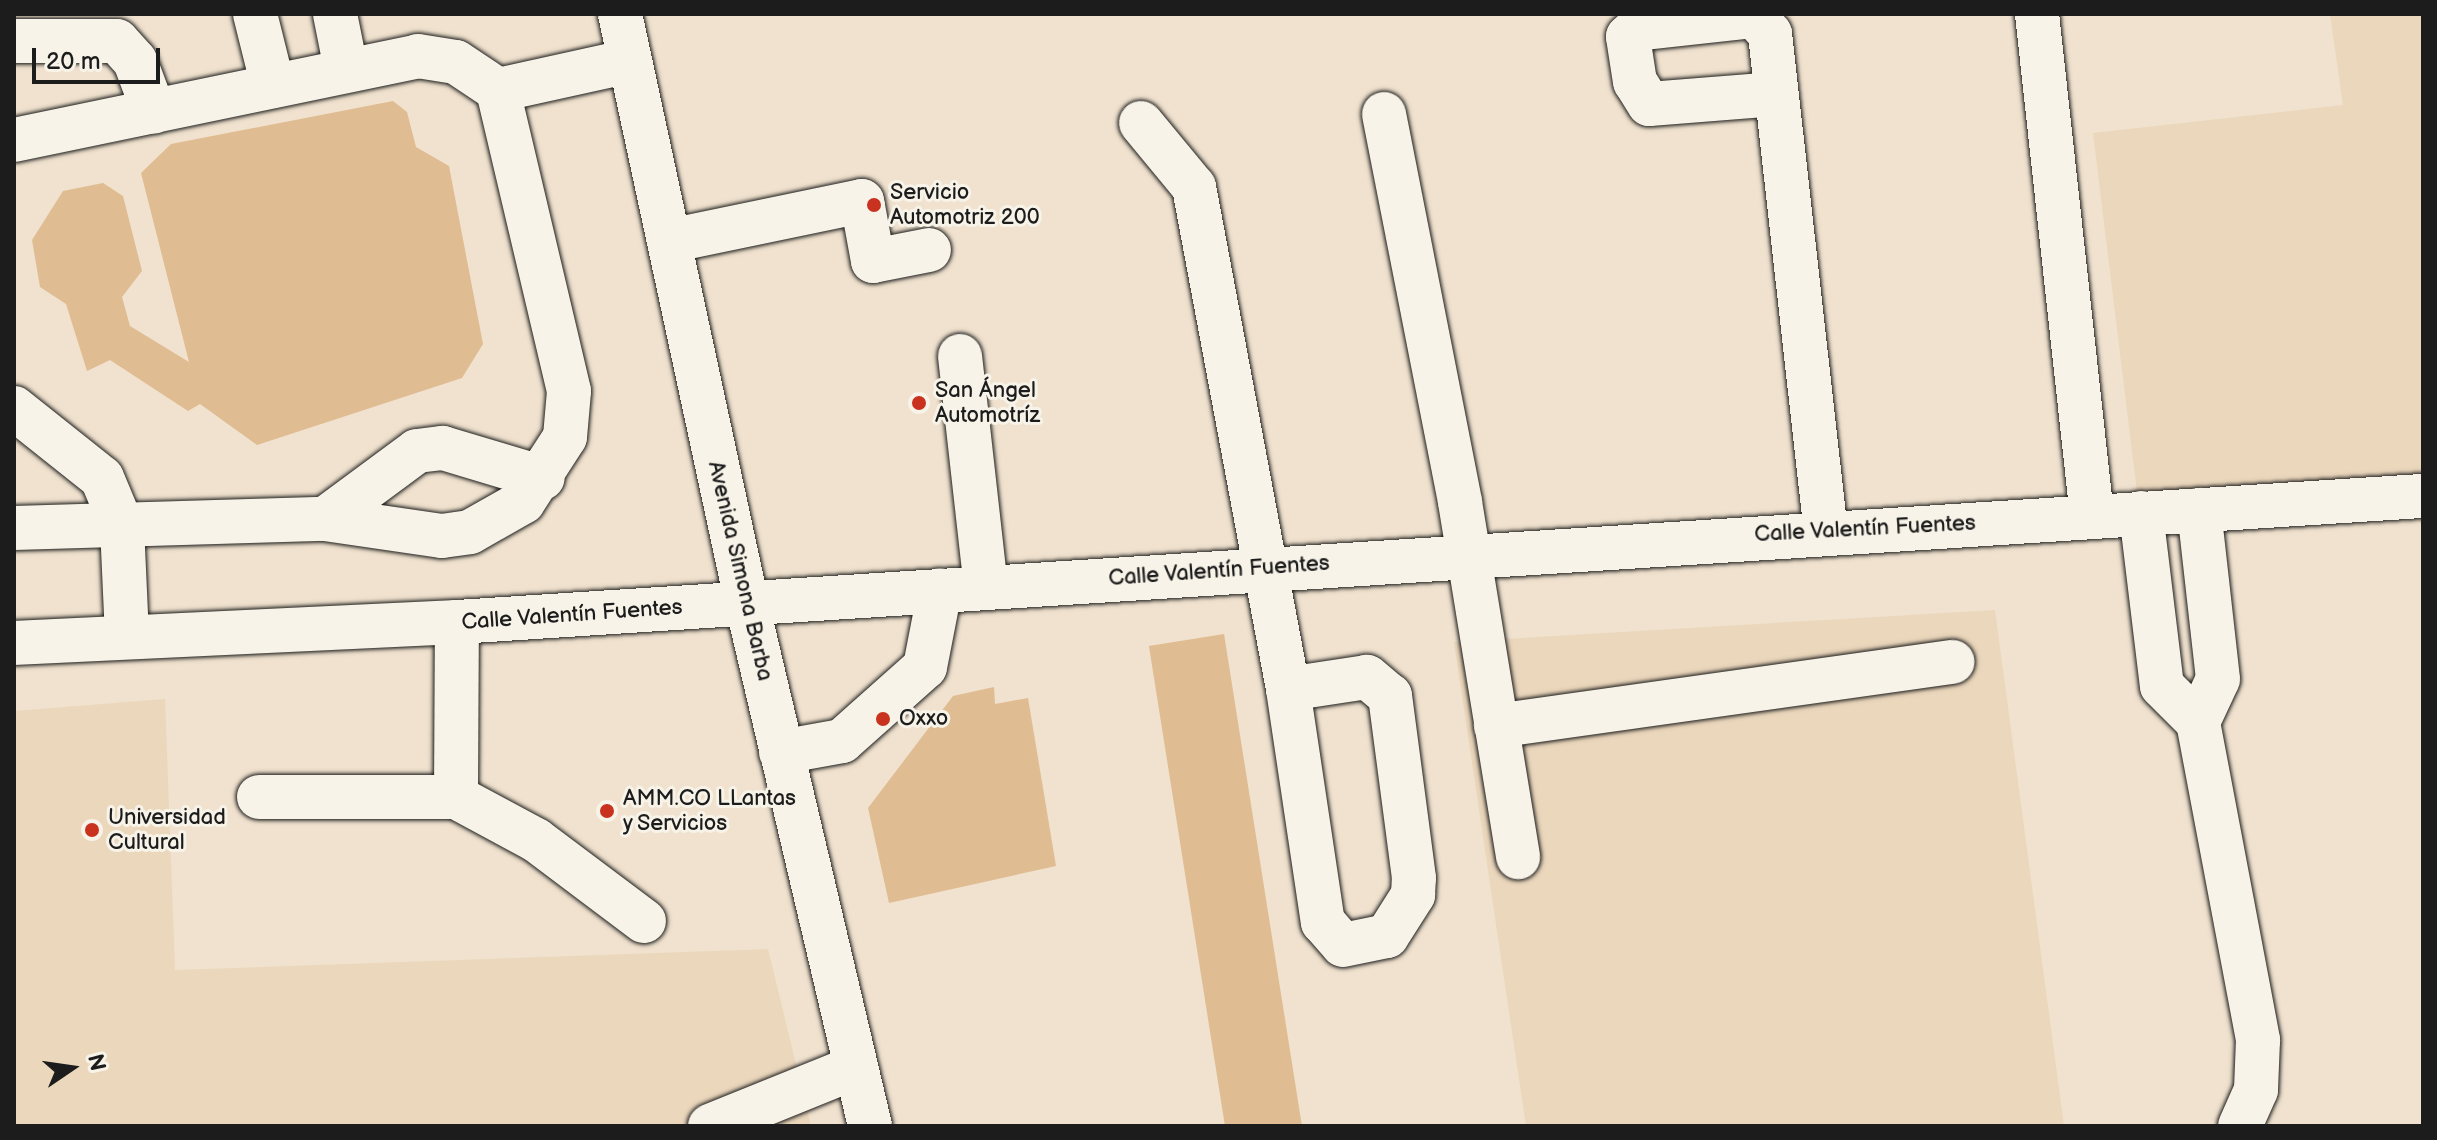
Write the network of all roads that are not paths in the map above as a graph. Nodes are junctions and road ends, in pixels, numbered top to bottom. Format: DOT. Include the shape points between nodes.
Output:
graph roads {
  1 [pos="255,14"];
  2 [pos="335,14"];
  3 [pos="620,14"];
  4 [pos="2037,14"];
  5 [pos="29,31"];
  6 [pos="630,61"];
  7 [pos="346,69"];
  8 [pos="273,86"];
  9 [pos="498,90"];
  10 [pos="1776,94"];
  11 [pos="154,112"];
  12 [pos="1384,114"];
  13 [pos="1141,123"];
  14 [pos="14,140"];
  15 [pos="669,241"];
  16 [pos="929,250"];
  17 [pos="960,356"];
  18 [pos="14,408"];
  19 [pos="543,478"];
  20 [pos="2423,496"];
  21 [pos="2199,510"];
  22 [pos="2141,513"];
  23 [pos="2092,516"];
  24 [pos="325,519"];
  25 [pos="122,526"];
  26 [pos="14,528"];
  27 [pos="1826,530"];
  28 [pos="1466,554"];
  29 [pos="1265,568"];
  30 [pos="986,586"];
  31 [pos="940,590"];
  32 [pos="747,604"];
  33 [pos="457,622"];
  34 [pos="127,637"];
  35 [pos="14,643"];
  36 [pos="1953,662"];
  37 [pos="1288,689"];
  38 [pos="2198,722"];
  39 [pos="1496,726"];
  40 [pos="781,752"];
  41 [pos="259,797"];
  42 [pos="456,797"];
  43 [pos="1518,857"];
  44 [pos="644,921"];
  45 [pos="856,1067"];
  46 [pos="710,1126"];
  47 [pos="870,1126"];
  48 [pos="2240,1126"];
  1 -- 8 [label="street"];
  2 -- 7 [label="street"];
  3 -- 6 [label="street, Avenida Simona Barba"];
  4 -- 23 [label="street"];
  5 -- 11 [label="street" via="117,41 135,61"];
  6 -- 9 [label="street"];
  6 -- 15 [label="street, Avenida Simona Barba"];
  7 -- 8 [label="street"];
  7 -- 9 [label="street" via="437,56"];
  8 -- 11 [label="street"];
  9 -- 19 [label="street" via="569,391 565,437"];
  10 -- 27 [label="street"];
  11 -- 14 [label="street"];
  12 -- 28 [label="street"];
  13 -- 29 [label="street" via="1194,187"];
  15 -- 16 [label="street" via="862,201 873,261"];
  15 -- 32 [label="street, Avenida Simona Barba"];
  17 -- 30 [label="street"];
  18 -- 25 [label="street" via="102,478"];
  19 -- 24 [label="street" via="523,502 470,532 405,536"];
  19 -- 24 [label="street" via="443,448 417,451"];
  20 -- 21 [label="street, Calle Valentín Fuentes"];
  21 -- 22 [label="street, Calle Valentín Fuentes"];
  21 -- 38 [label="street" via="2218,679"];
  22 -- 23 [label="street, Calle Valentín Fuentes"];
  22 -- 38 [label="street" via="2162,686"];
  23 -- 27 [label="street, Calle Valentín Fuentes"];
  24 -- 25 [label="street"];
  25 -- 26 [label="street"];
  25 -- 34 [label="street"];
  27 -- 28 [label="street, Calle Valentín Fuentes"];
  28 -- 29 [label="street, Calle Valentín Fuentes"];
  28 -- 39 [label="street"];
  29 -- 30 [label="street, Calle Valentín Fuentes"];
  29 -- 37 [label="street"];
  30 -- 31 [label="street, Calle Valentín Fuentes"];
  31 -- 32 [label="street, Calle Valentín Fuentes"];
  31 -- 40 [label="street" via="925,667 842,741"];
  32 -- 33 [label="street, Calle Valentín Fuentes"];
  32 -- 40 [label="street, Avenida Simona Barba"];
  33 -- 34 [label="street, Calle Valentín Fuentes"];
  33 -- 42 [label="street"];
  34 -- 35 [label="street, Calle Valentín Fuentes"];
  36 -- 39 [label="street"];
  37 -- 37 [label="street" via="1323,922 1343,945 1387,936 1413,895 1414,878 1390,696 1367,677"];
  38 -- 48 [label="street" via="2258,1040 2256,1090"];
  39 -- 43 [label="street"];
  40 -- 45 [label="street, Avenida Simona Barba"];
  41 -- 42 [label="street"];
  42 -- 44 [label="street" via="536,840"];
  45 -- 46 [label="street"];
  45 -- 47 [label="street, Avenida Simona Barba"];
}
